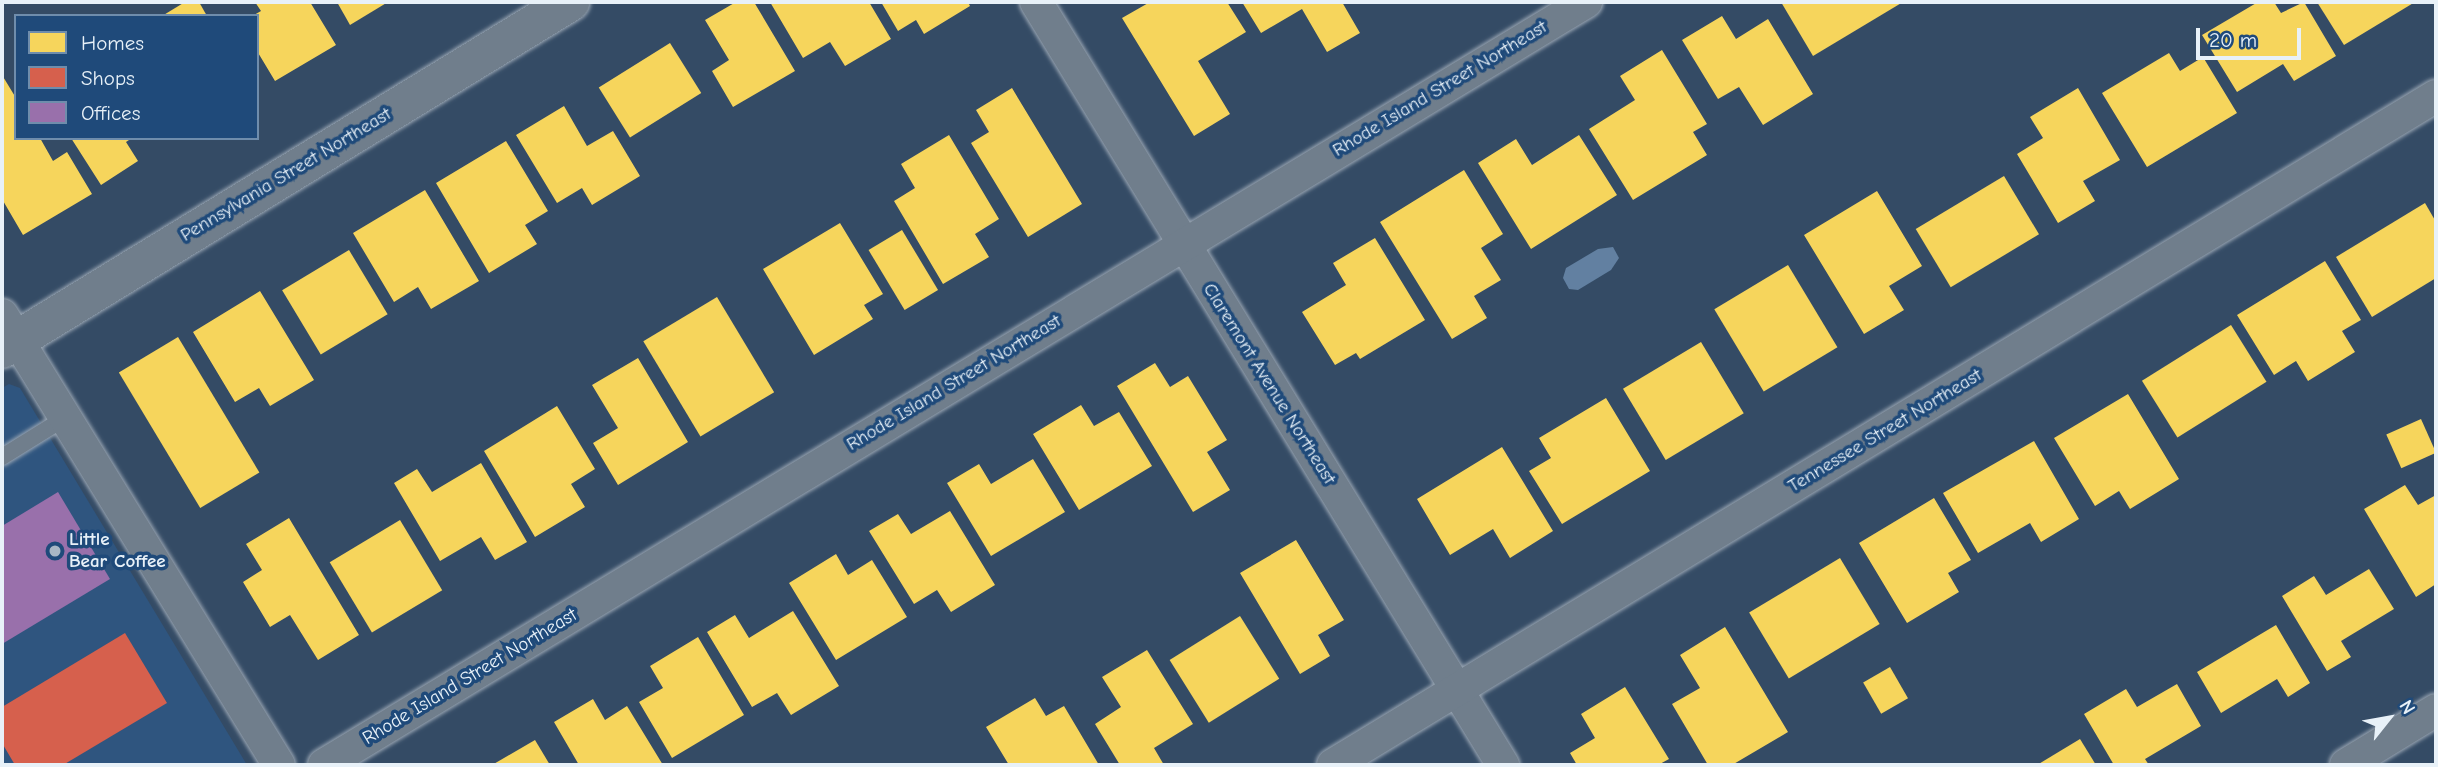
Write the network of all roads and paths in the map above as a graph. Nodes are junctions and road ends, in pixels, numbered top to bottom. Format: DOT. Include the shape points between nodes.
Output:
graph roads {
  1 [pos="570,2"];
  2 [pos="1036,2"];
  3 [pos="1586,2"];
  4 [pos="2436,96"];
  5 [pos="1182,244"];
  6 [pos="7,334"];
  7 [pos="65,418"];
  8 [pos="2,457"];
  9 [pos="1457,691"];
  10 [pos="2436,710"];
  11 [pos="279,765"];
  12 [pos="324,765"];
  13 [pos="1333,765"];
  14 [pos="1503,765"];
  15 [pos="2346,765"];
  1 -- 6 [label="street, Pennsylvania Street Northeast"];
  2 -- 5 [label="street, Claremont Avenue Northeast"];
  3 -- 5 [label="street, Rhode Island Street Northeast"];
  4 -- 9 [label="street, Tennessee Street Northeast"];
  5 -- 9 [label="street, Claremont Avenue Northeast"];
  5 -- 12 [label="street, Rhode Island Street Northeast"];
  6 -- 7 [label="street"];
  7 -- 8 [label="lane"];
  7 -- 11 [label="street"];
  9 -- 13 [label="street, Tennessee Street Northeast"];
  9 -- 14 [label="street, Claremont Avenue Northeast"];
  10 -- 15 [label="street"];
}
